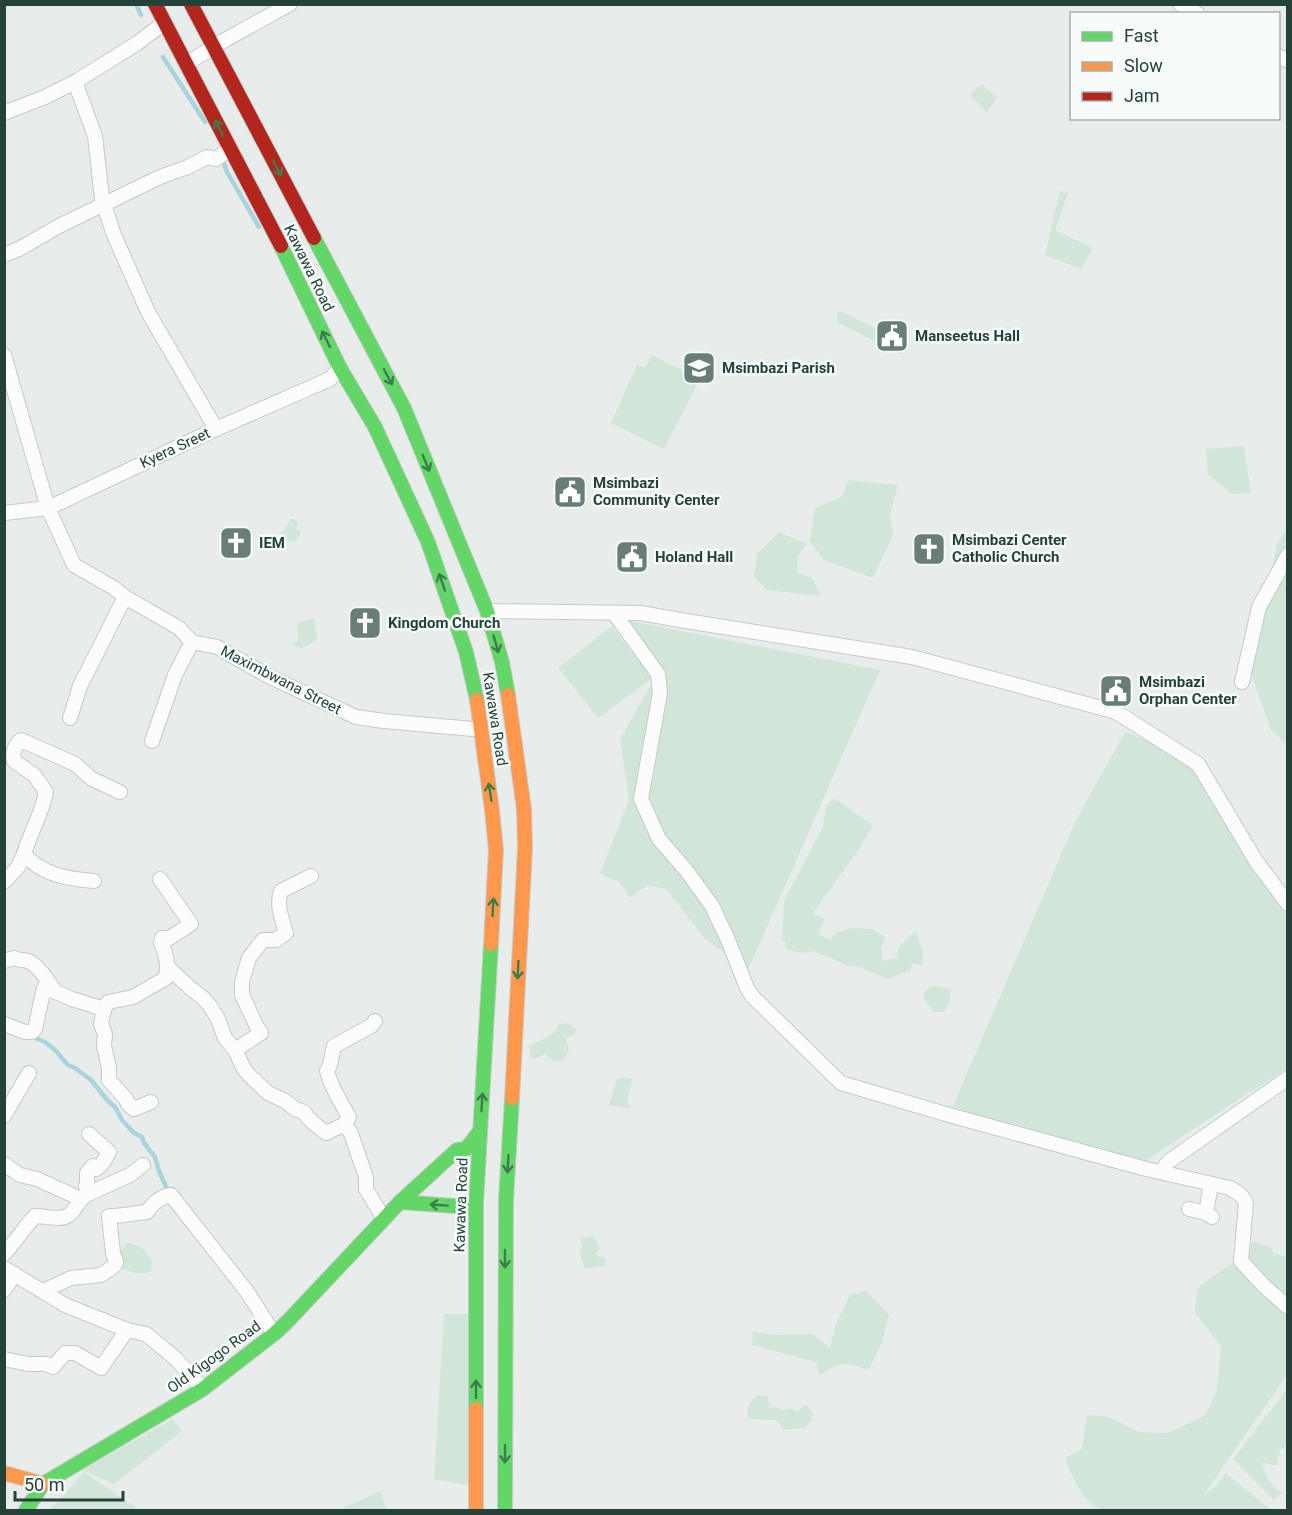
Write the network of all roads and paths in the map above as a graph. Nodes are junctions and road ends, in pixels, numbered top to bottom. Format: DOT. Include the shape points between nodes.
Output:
graph roads {
  1 [pos="154,4"];
  2 [pos="191,4"];
  3 [pos="290,4"];
  4 [pos="1180,4"];
  5 [pos="1194,12"];
  6 [pos="164,23"];
  7 [pos="214,48"];
  8 [pos="186,64"];
  9 [pos="75,82"];
  10 [pos="4,113"];
  11 [pos="230,149"];
  12 [pos="105,204"];
  13 [pos="4,255"];
  14 [pos="4,355"];
  15 [pos="340,368"];
  16 [pos="216,429"];
  17 [pos="48,508"];
  18 [pos="4,513"];
  19 [pos="1287,555"];
  20 [pos="125,597"];
  21 [pos="487,611"];
  22 [pos="614,613"];
  23 [pos="192,642"];
  24 [pos="1242,682"];
  25 [pos="70,718"];
  26 [pos="480,726"];
  27 [pos="152,741"];
  28 [pos="120,792"];
  29 [pos="24,854"];
  30 [pos="311,876"];
  31 [pos="160,879"];
  32 [pos="94,881"];
  33 [pos="4,882"];
  34 [pos="1287,904"];
  35 [pos="4,961"];
  36 [pos="168,967"];
  37 [pos="56,991"];
  38 [pos="104,1010"];
  39 [pos="375,1021"];
  40 [pos="4,1024"];
  41 [pos="235,1050"];
  42 [pos="28,1073"];
  43 [pos="1287,1077"];
  44 [pos="151,1102"];
  45 [pos="4,1116"];
  46 [pos="345,1124"];
  47 [pos="480,1131"];
  48 [pos="89,1134"];
  49 [pos="4,1164"];
  50 [pos="143,1165"];
  51 [pos="1161,1172"];
  52 [pos="1211,1184"];
  53 [pos="84,1196"];
  54 [pos="400,1202"];
  55 [pos="476,1203"];
  56 [pos="1189,1209"];
  57 [pos="384,1219"];
  58 [pos="4,1254"];
  59 [pos="10,1271"];
  60 [pos="4,1290"];
  61 [pos="43,1291"];
  62 [pos="1287,1307"];
  63 [pos="127,1330"];
  64 [pos="274,1334"];
  65 [pos="4,1359"];
  66 [pos="203,1389"];
  67 [pos="4,1473"];
  68 [pos="43,1484"];
  69 [pos="26,1510"];
  70 [pos="476,1510"];
  71 [pos="505,1510"];
  1 -- 6 [label="main road, Kawawa Road"];
  2 -- 7 [label="main road, Kawawa Road"];
  3 -- 7 [label="street"];
  4 -- 5 [label="street"];
  6 -- 8 [label="main road, Kawawa Road"];
  6 -- 9 [label="street"];
  7 -- 8 [label="street"];
  7 -- 21 [label="main road, Kawawa Road, one-way" via="404,408"];
  11 -- 8 [label="main road, Kawawa Road, one-way"];
  9 -- 10 [label="street"];
  9 -- 12 [label="street" via="95,136"];
  11 -- 12 [label="street" via="216,159 207,157"];
  15 -- 11 [label="main road, Kawawa Road, one-way"];
  12 -- 13 [label="street"];
  12 -- 16 [label="street" via="114,235 148,312"];
  14 -- 17 [label="street, Maximbwana Street"];
  15 -- 16 [label="street, Kyera Sreet" via="330,379"];
  26 -- 15 [label="main road, Kawawa Road, one-way" via="466,652 428,542 375,427"];
  16 -- 17 [label="street, Kyera Sreet"];
  17 -- 18 [label="street, Kyera Sreet"];
  17 -- 20 [label="street, Maximbwana Street" via="74,565"];
  19 -- 24 [label="street" via="1259,607"];
  20 -- 23 [label="street, Maximbwana Street" via="179,628"];
  20 -- 25 [label="street" via="80,686"];
  21 -- 22 [label="street"];
  21 -- 71 [label="main road, Kawawa Road, one-way" via="507,692 524,809 525,848 506,1200"];
  22 -- 34 [label="street" via="640,613 912,657 1116,712 1198,764 1256,861"];
  22 -- 51 [label="street" via="658,674 660,693 641,800 659,839 712,906 753,997 841,1083"];
  23 -- 26 [label="street, Maximbwana Street" via="217,647 356,717 473,729"];
  23 -- 27 [label="street" via="175,675"];
  47 -- 26 [label="main road, Kawawa Road, one-way" via="496,850"];
  28 -- 29 [label="street" via="21,740 12,753 14,761 34,775 46,792"];
  29 -- 32 [label="street" via="50,874"];
  29 -- 33 [label="street"];
  30 -- 41 [label="street" via="281,891 278,898 286,933 276,940 263,940 249,958 242,995 261,1033"];
  31 -- 36 [label="street" via="191,924 168,939 162,938"];
  35 -- 37 [label="street" via="27,961"];
  36 -- 38 [label="street" via="166,978 133,997 108,1002"];
  36 -- 41 [label="street" via="210,1006"];
  37 -- 38 [label="street"];
  37 -- 40 [label="street" via="44,988 32,1032"];
  38 -- 44 [label="street" via="101,1024 109,1080 134,1109"];
  39 -- 46 [label="street" via="334,1046 327,1071 349,1118"];
  41 -- 46 [label="street" via="244,1069 268,1094 304,1112 326,1133"];
  42 -- 45 [label="street"];
  43 -- 51 [label="street" via="1168,1162"];
  46 -- 57 [label="street" via="366,1177 366,1189"];
  47 -- 54 [label="main road, Old Kigogo Road" via="466,1149 457,1150"];
  47 -- 55 [label="main road, Kawawa Road"];
  48 -- 53 [label="street" via="109,1152 102,1164 87,1173"];
  49 -- 53 [label="street" via="20,1175"];
  50 -- 53 [label="street"];
  51 -- 52 [label="street"];
  52 -- 56 [label="street" via="1209,1215"];
  52 -- 62 [label="street" via="1242,1195 1246,1203 1240,1261"];
  53 -- 58 [label="street" via="67,1217 35,1216"];
  55 -- 54 [label="main road, one-way" via="468,1207"];
  54 -- 57 [label="main road, Old Kigogo Road"];
  70 -- 55 [label="main road, Kawawa Road, one-way"];
  57 -- 64 [label="main road, Old Kigogo Road"];
  59 -- 60 [label="street"];
  59 -- 61 [label="street"];
  61 -- 63 [label="street" via="65,1305"];
  61 -- 64 [label="street" via="71,1278 101,1275 110,1270 116,1262 109,1216 147,1212 154,1203 171,1195 248,1293"];
  63 -- 65 [label="street" via="101,1368 75,1353 65,1353 53,1367"];
  63 -- 66 [label="street" via="146,1334"];
  64 -- 66 [label="main road, Old Kigogo Road"];
  66 -- 68 [label="main road, Old Kigogo Road"];
  67 -- 68 [label="main road"];
  68 -- 69 [label="main road, Old Kigogo Road"];
}
